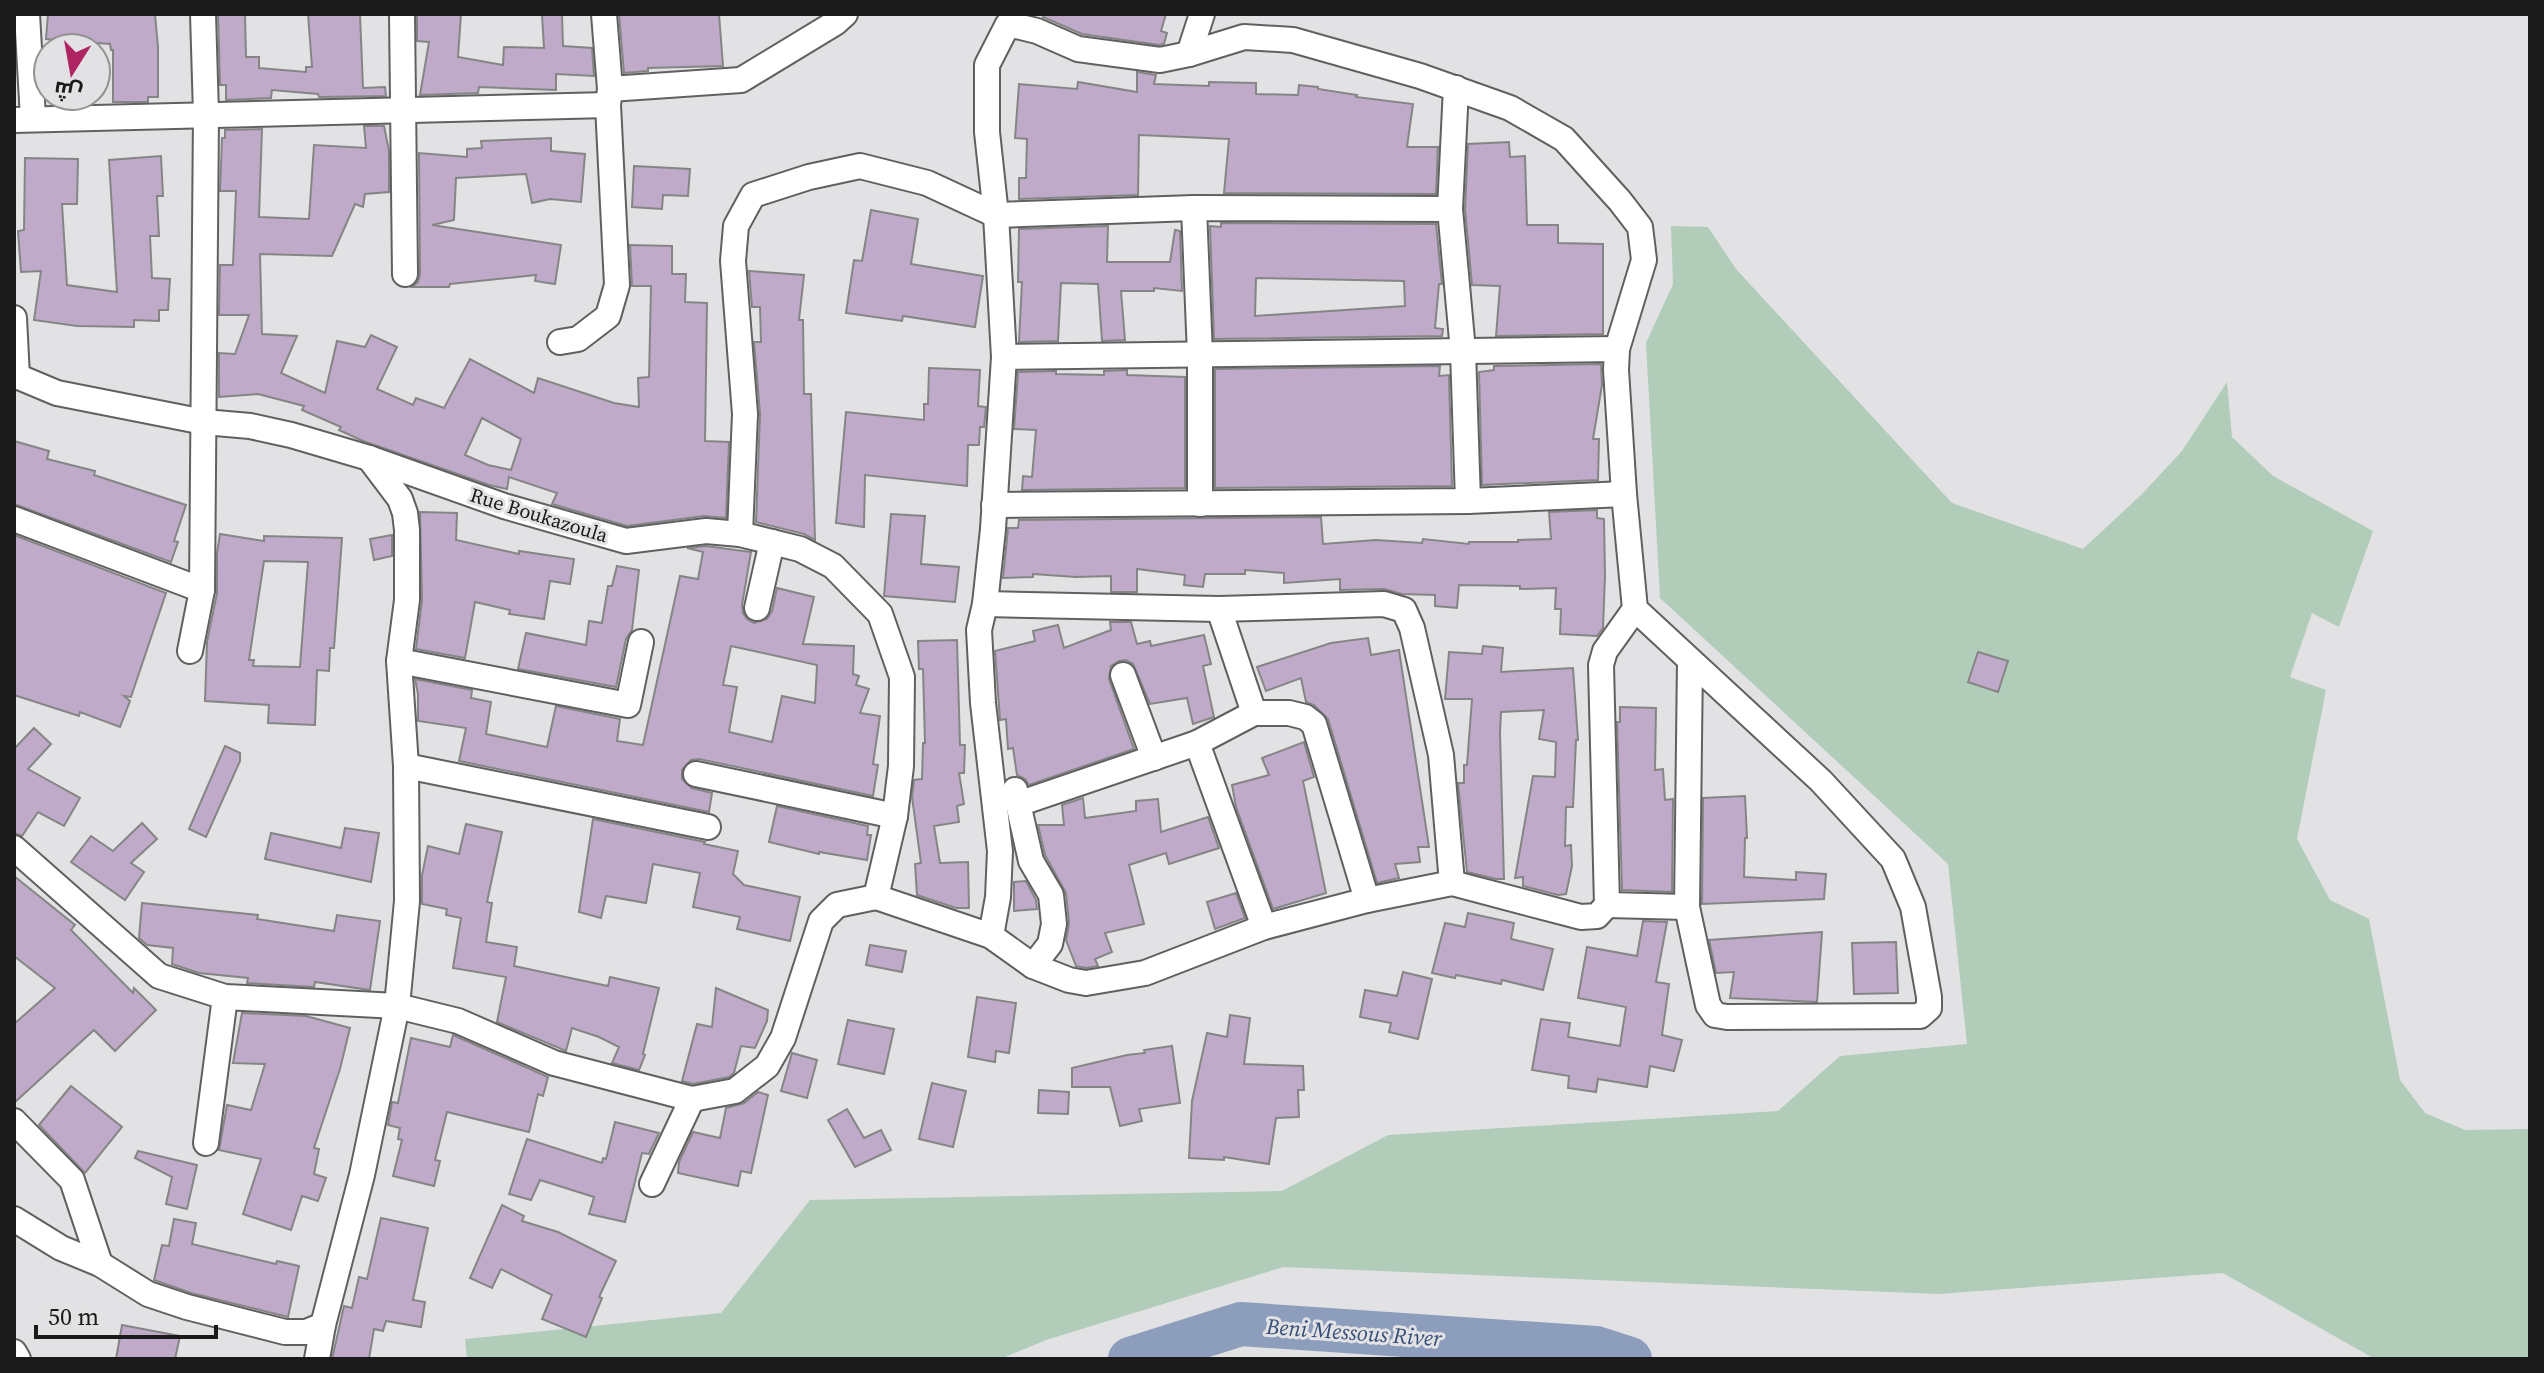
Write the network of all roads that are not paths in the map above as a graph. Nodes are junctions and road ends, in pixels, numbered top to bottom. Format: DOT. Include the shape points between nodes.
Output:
graph roads {
  1 [pos="27,14"];
  2 [pos="203,14"];
  3 [pos="402,14"];
  4 [pos="604,14"];
  5 [pos="845,14"];
  6 [pos="1202,14"];
  7 [pos="1010,19"];
  8 [pos="1040,23"];
  9 [pos="1189,54"];
  10 [pos="1456,88"];
  11 [pos="609,97"];
  12 [pos="403,109"];
  13 [pos="206,114"];
  14 [pos="23,119"];
  15 [pos="1194,208"];
  16 [pos="1450,209"];
  17 [pos="996,215"];
  18 [pos="405,274"];
  19 [pos="14,318"];
  20 [pos="560,342"];
  21 [pos="1617,349"];
  22 [pos="1463,351"];
  23 [pos="1200,355"];
  24 [pos="1004,357"];
  25 [pos="16,376"];
  26 [pos="204,422"];
  27 [pos="369,458"];
  28 [pos="1624,494"];
  29 [pos="1468,501"];
  30 [pos="1200,504"];
  31 [pos="994,505"];
  32 [pos="14,519"];
  33 [pos="740,534"];
  34 [pos="772,542"];
  35 [pos="202,590"];
  36 [pos="985,604"];
  37 [pos="757,608"];
  38 [pos="1219,609"];
  39 [pos="1635,609"];
  40 [pos="641,642"];
  41 [pos="190,651"];
  42 [pos="399,661"];
  43 [pos="1690,661"];
  44 [pos="1123,675"];
  45 [pos="1254,713"];
  46 [pos="1197,743"];
  47 [pos="1154,758"];
  48 [pos="406,766"];
  49 [pos="696,774"];
  50 [pos="895,816"];
  51 [pos="708,827"];
  52 [pos="14,848"];
  53 [pos="1452,883"];
  54 [pos="876,897"];
  55 [pos="1367,900"];
  56 [pos="1607,905"];
  57 [pos="1687,907"];
  58 [pos="1264,927"];
  59 [pos="991,936"];
  60 [pos="1033,966"];
  61 [pos="225,997"];
  62 [pos="397,1006"];
  63 [pos="692,1099"];
  64 [pos="14,1121"];
  65 [pos="206,1143"];
  66 [pos="652,1184"];
  67 [pos="14,1219"];
  68 [pos="100,1264"];
  69 [pos="323,1325"];
  70 [pos="14,1352"];
  71 [pos="18,1359"];
  72 [pos="317,1359"];
  1 -- 14 [label="street"];
  2 -- 13 [label="street"];
  3 -- 12 [label="street"];
  4 -- 11 [label="street"];
  5 -- 11 [label="street" via="741,80"];
  6 -- 9 [label="street"];
  7 -- 8 [label="street"];
  7 -- 17 [label="street" via="987,65 987,132"];
  8 -- 9 [label="street" via="1078,49 1160,60"];
  9 -- 10 [label="street" via="1244,37 1293,40"];
  10 -- 16 [label="street"];
  10 -- 21 [label="street" via="1510,108 1564,139 1640,227 1644,260"];
  11 -- 12 [label="street"];
  11 -- 20 [label="street" via="617,285 608,316 578,339"];
  12 -- 13 [label="street"];
  12 -- 18 [label="street"];
  13 -- 14 [label="street"];
  13 -- 26 [label="street"];
  15 -- 16 [label="street"];
  15 -- 17 [label="street"];
  15 -- 23 [label="street"];
  16 -- 22 [label="street"];
  17 -- 24 [label="street"];
  17 -- 33 [label="street" via="927,183 860,166 753,195 736,226 733,261 745,414"];
  19 -- 25 [label="street"];
  21 -- 22 [label="street"];
  21 -- 28 [label="street"];
  22 -- 23 [label="street"];
  22 -- 29 [label="street"];
  23 -- 24 [label="street"];
  23 -- 30 [label="street"];
  24 -- 31 [label="street"];
  25 -- 26 [label="street, Rue Boukazoula" via="57,393"];
  26 -- 27 [label="street, Rue Boukazoula" via="250,426"];
  26 -- 35 [label="street"];
  27 -- 33 [label="street, Rue Boukazoula" via="504,506 626,541 706,531"];
  27 -- 42 [label="street" via="405,513 407,600"];
  28 -- 29 [label="street"];
  28 -- 39 [label="street"];
  29 -- 30 [label="street"];
  30 -- 31 [label="street"];
  31 -- 36 [label="street"];
  32 -- 35 [label="street"];
  33 -- 34 [label="street, Rue Boukazoula"];
  34 -- 37 [label="street"];
  34 -- 50 [label="street, Rue Boukazoula" via="833,566 880,614 902,677"];
  35 -- 41 [label="street"];
  36 -- 38 [label="street"];
  36 -- 59 [label="street" via="979,630 983,703 1000,851"];
  38 -- 45 [label="street"];
  38 -- 53 [label="street" via="1384,604 1404,610 1441,755"];
  39 -- 43 [label="street"];
  39 -- 56 [label="street" via="1601,665"];
  40 -- 42 [label="street" via="628,705"];
  42 -- 48 [label="street"];
  43 -- 57 [label="street"];
  43 -- 57 [label="street" via="1821,781 1893,859 1913,907 1929,1008 1920,1016 1715,1015 1708,1005"];
  44 -- 47 [label="street"];
  45 -- 46 [label="street"];
  45 -- 55 [label="street" via="1289,713 1314,724"];
  46 -- 47 [label="street"];
  46 -- 58 [label="street"];
  47 -- 60 [label="street" via="1017,797 1031,861 1051,895 1054,924 1050,944"];
  48 -- 51 [label="street"];
  48 -- 62 [label="street" via="407,901"];
  49 -- 50 [label="street"];
  50 -- 54 [label="street, Rue Boukazoula"];
  52 -- 61 [label="street" via="159,976"];
  53 -- 55 [label="street"];
  53 -- 56 [label="street" via="1581,917 1597,916"];
  54 -- 59 [label="street"];
  54 -- 63 [label="street" via="837,905 821,921 783,1038 767,1066 735,1091"];
  55 -- 58 [label="street"];
  56 -- 57 [label="street"];
  58 -- 60 [label="street" via="1145,973 1086,983"];
  59 -- 60 [label="street"];
  61 -- 62 [label="street"];
  61 -- 65 [label="street"];
  62 -- 63 [label="street" via="458,1021 554,1063"];
  62 -- 69 [label="street" via="362,1175"];
  63 -- 66 [label="street"];
  64 -- 68 [label="street" via="72,1180"];
  67 -- 68 [label="street"];
  68 -- 69 [label="street" via="148,1294 187,1307 285,1332"];
  69 -- 72 [label="street"];
  70 -- 71 [label="street"];
}
